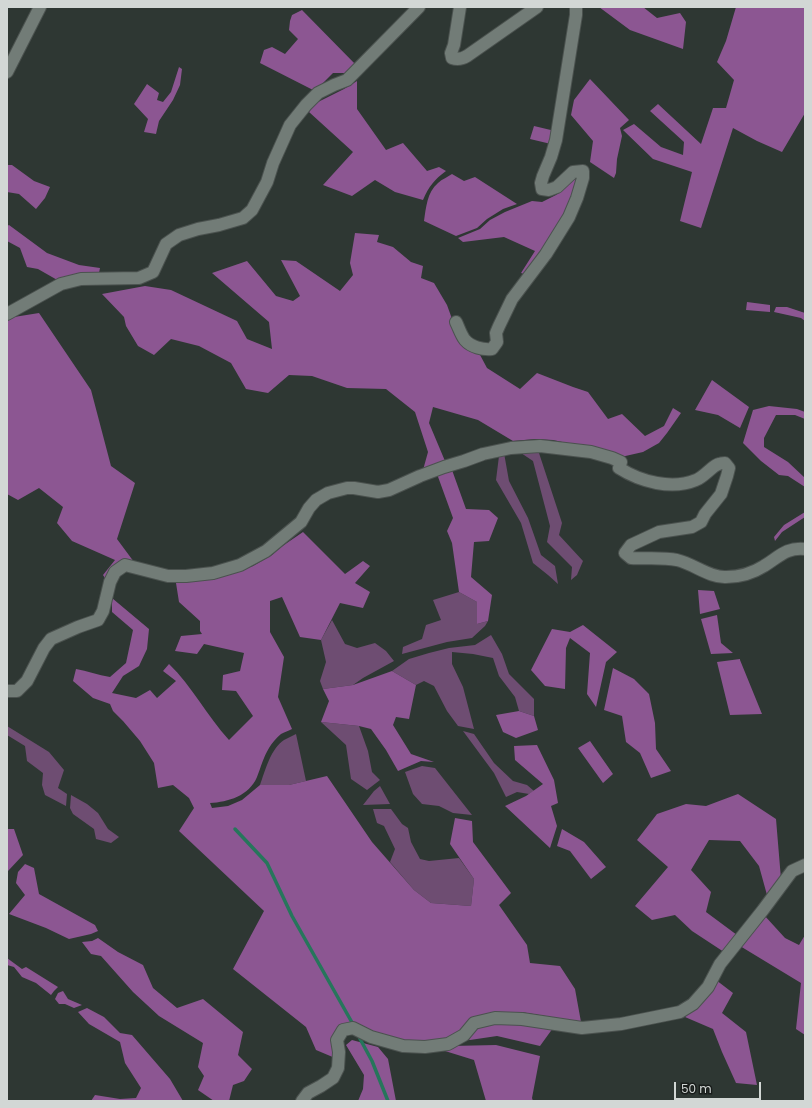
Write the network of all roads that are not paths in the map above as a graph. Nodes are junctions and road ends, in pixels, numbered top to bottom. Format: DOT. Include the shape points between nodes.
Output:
graph roads {
  1 [pos="40,7"];
  2 [pos="419,7"];
  3 [pos="460,7"];
  4 [pos="537,7"];
  5 [pos="576,7"];
  6 [pos="7,72"];
  7 [pos="7,314"];
  8 [pos="456,322"];
  9 [pos="805,549"];
  10 [pos="7,692"];
  11 [pos="805,865"];
  12 [pos="302,1101"];
  1 -- 6 [label="street"];
  2 -- 7 [label="street" via="347,80 318,93 306,105 290,125 267,182 252,210 243,218 179,234 166,244 153,272 139,278 81,279 61,284"];
  3 -- 4 [label="street" via="451,54 456,60 467,56"];
  5 -- 8 [label="street" via="556,140 541,183 542,189 549,190 557,187 573,172 583,171 577,198 569,217 546,254 506,310 496,333 497,342 492,349 483,350 465,341"];
  9 -- 10 [label="street" via="786,551 753,571 725,577 715,576 676,560 631,558 625,553 631,545 659,532 692,527 701,522 722,494 729,468 725,463 718,464 697,480 672,484 657,483 628,474 619,468 621,462 591,452 540,446 511,448 444,467 389,490 378,492 347,488 328,493 316,500 301,522 266,551 240,565 213,573 186,576 168,576 125,566 115,572 110,582 103,611 98,620 51,639 27,681 17,691"];
  11 -- 12 [label="street" via="792,871 720,964 708,987 693,1004 680,1012 621,1024 582,1028 522,1019 494,1018 474,1023 464,1035 448,1044 425,1047 404,1046 371,1037 353,1028 343,1030 337,1040 338,1068 332,1078 308,1092"];
}
